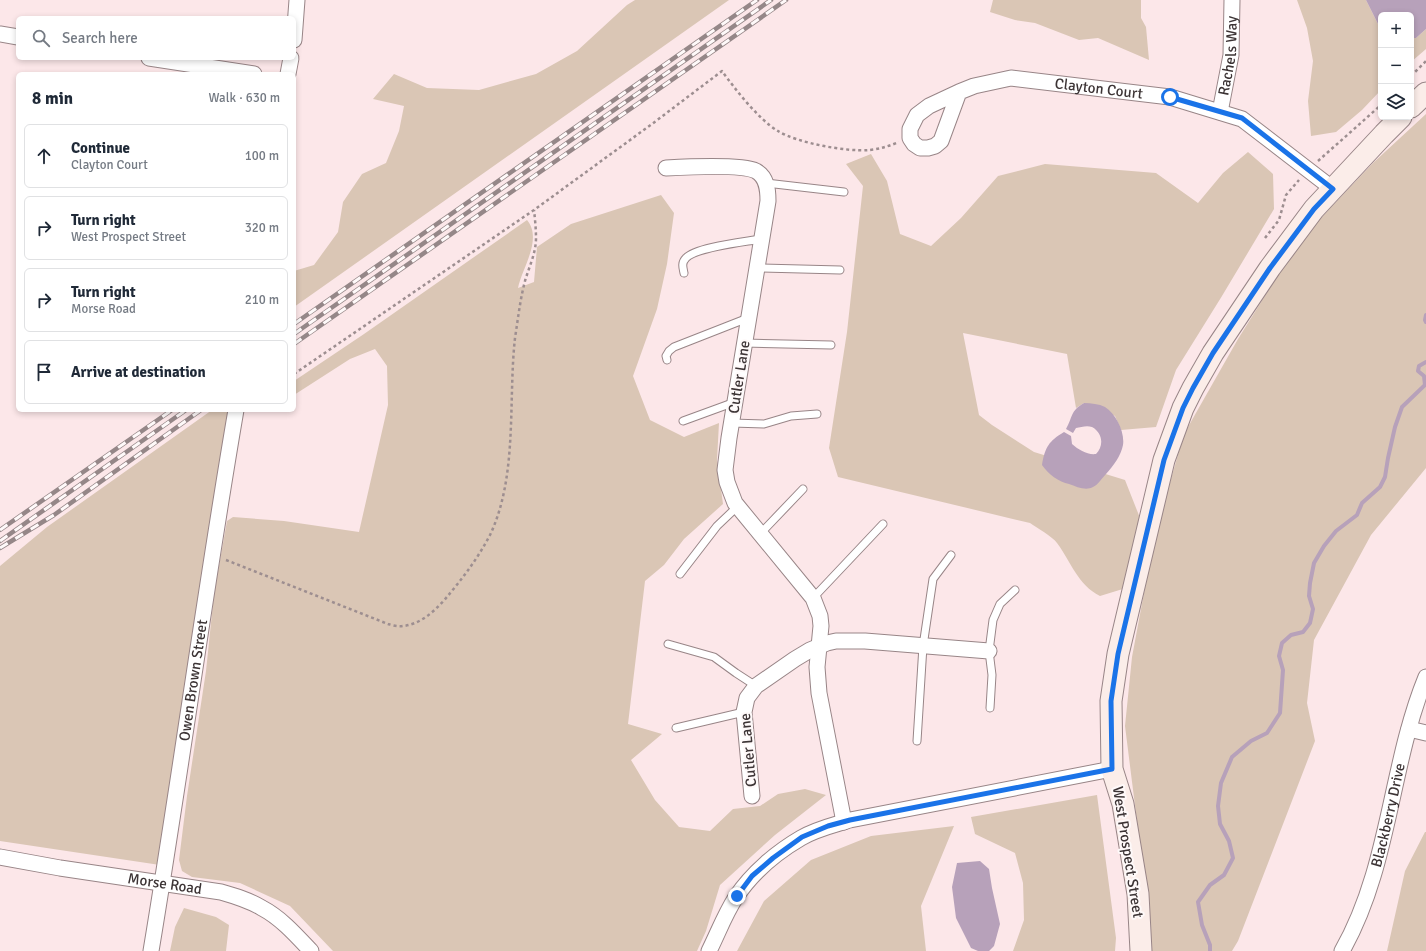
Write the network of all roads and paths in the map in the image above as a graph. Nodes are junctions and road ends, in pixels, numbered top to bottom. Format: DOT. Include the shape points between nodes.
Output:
graph roads {
  1 [pos="297,0"];
  2 [pos="1232,0"];
  3 [pos="296,16"];
  4 [pos="0,34"];
  5 [pos="16,37"];
  6 [pos="163,60"];
  7 [pos="291,60"];
  8 [pos="1426,61"];
  9 [pos="241,72"];
  10 [pos="288,72"];
  11 [pos="1414,73"];
  12 [pos="959,92"];
  13 [pos="1426,93"];
  14 [pos="1414,105"];
  15 [pos="1378,108"];
  16 [pos="1220,112"];
  17 [pos="1398,120"];
  18 [pos="910,138"];
  19 [pos="1318,161"];
  20 [pos="666,168"];
  21 [pos="766,183"];
  22 [pos="1296,184"];
  23 [pos="1333,189"];
  24 [pos="844,192"];
  25 [pos="534,210"];
  26 [pos="1266,238"];
  27 [pos="761,239"];
  28 [pos="757,268"];
  29 [pos="840,270"];
  30 [pos="684,273"];
  31 [pos="749,318"];
  32 [pos="745,343"];
  33 [pos="831,344"];
  34 [pos="667,360"];
  35 [pos="296,373"];
  36 [pos="735,402"];
  37 [pos="236,412"];
  38 [pos="817,414"];
  39 [pos="683,421"];
  40 [pos="732,423"];
  41 [pos="803,489"];
  42 [pos="738,506"];
  43 [pos="883,524"];
  44 [pos="760,534"];
  45 [pos="212,555"];
  46 [pos="950,555"];
  47 [pos="680,574"];
  48 [pos="1015,590"];
  49 [pos="813,598"];
  50 [pos="668,644"];
  51 [pos="820,646"];
  52 [pos="923,646"];
  53 [pos="988,651"];
  54 [pos="1426,677"];
  55 [pos="756,686"];
  56 [pos="990,708"];
  57 [pos="744,712"];
  58 [pos="676,728"];
  59 [pos="1409,729"];
  60 [pos="1426,733"];
  61 [pos="917,741"];
  62 [pos="1112,769"];
  63 [pos="752,796"];
  64 [pos="844,822"];
  65 [pos="0,857"];
  66 [pos="163,884"];
  67 [pos="151,951"];
  68 [pos="311,951"];
  69 [pos="709,951"];
  70 [pos="1140,951"];
  71 [pos="1342,951"];
  1 -- 3 [label="street"];
  2 -- 16 [label="street, Rachels Way" via="1231,55"];
  4 -- 5 [label="street"];
  6 -- 9 [label="street"];
  7 -- 10 [label="street"];
  8 -- 11 [label="path"];
  12 -- 16 [label="street, Clayton Court" via="1011,78 1170,97"];
  12 -- 18 [label="street, Clayton Court" via="929,106 917,115 910,128"];
  12 -- 18 [label="street" via="941,142 935,146 920,148"];
  13 -- 14 [label="street"];
  15 -- 19 [label="path"];
  16 -- 23 [label="street, Clayton Court" via="1242,118"];
  17 -- 23 [label="street, West Prospect Street"];
  18 -- 25 [label="path" via="868,150 810,144 794,139 772,128 741,96 722,71"];
  20 -- 21 [label="street" via="742,168 756,171"];
  21 -- 24 [label="lane"];
  21 -- 27 [label="street, Cutler Lane" via="768,201"];
  22 -- 26 [label="path" via="1286,194 1279,220"];
  23 -- 62 [label="street, West Prospect Street" via="1314,209 1270,268 1213,353 1183,408 1164,460 1118,654 1111,701"];
  25 -- 35 [label="path"];
  25 -- 45 [label="path" via="536,238 519,306 514,348 508,462 502,498 490,534 474,563 444,601 428,616 414,623 402,626 388,624"];
  27 -- 28 [label="street, Cutler Lane"];
  27 -- 30 [label="lane" via="692,254 683,263"];
  28 -- 29 [label="lane"];
  28 -- 31 [label="street, Cutler Lane"];
  31 -- 32 [label="street, Cutler Lane"];
  31 -- 34 [label="lane" via="674,347 668,351"];
  32 -- 33 [label="lane"];
  32 -- 36 [label="street, Cutler Lane"];
  36 -- 39 [label="lane"];
  36 -- 40 [label="street, Cutler Lane"];
  37 -- 45 [label="street, Owen Brown Street"];
  38 -- 40 [label="lane" via="791,416 764,424"];
  40 -- 42 [label="street, Cutler Lane" via="725,470 730,494"];
  41 -- 44 [label="lane"];
  42 -- 44 [label="street, Cutler Lane"];
  42 -- 47 [label="lane" via="717,526"];
  43 -- 49 [label="lane"];
  44 -- 49 [label="street, Cutler Lane"];
  45 -- 66 [label="street, Owen Brown Street"];
  46 -- 52 [label="lane" via="933,579"];
  48 -- 53 [label="lane" via="1000,604 993,620"];
  49 -- 51 [label="street, Cutler Lane" via="820,616"];
  50 -- 55 [label="lane" via="714,657"];
  51 -- 52 [label="street, Cutler Lane" via="865,640"];
  51 -- 55 [label="street, Cutler Lane" via="795,659"];
  51 -- 64 [label="street, Cutler Lane" via="817,667 819,693"];
  52 -- 53 [label="street, Cutler Lane"];
  52 -- 61 [label="lane"];
  53 -- 56 [label="lane" via="992,675"];
  54 -- 59 [label="street, Blackberry Drive"];
  55 -- 57 [label="street, Cutler Lane" via="746,698"];
  57 -- 58 [label="lane"];
  57 -- 63 [label="street, Cutler Lane"];
  59 -- 60 [label="street"];
  59 -- 71 [label="street, Blackberry Drive" via="1372,882 1354,931"];
  62 -- 64 [label="street"];
  62 -- 70 [label="street, West Prospect Street" via="1123,804 1138,894"];
  64 -- 69 [label="street" via="802,837 752,876 731,905"];
  65 -- 66 [label="street, Morse Road"];
  66 -- 67 [label="street, Owen Brown Street"];
  66 -- 68 [label="street, Morse Road" via="221,892 252,902 276,917"];
}
